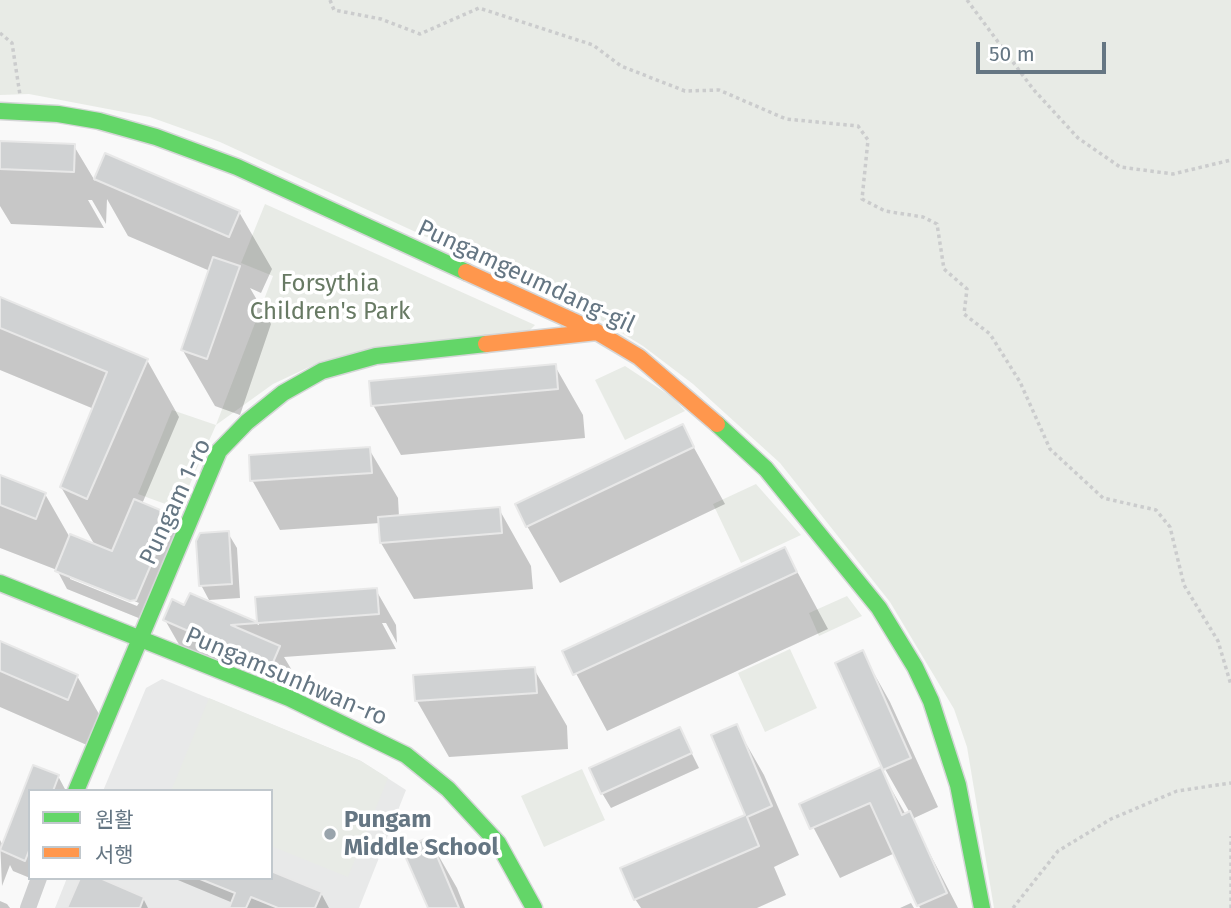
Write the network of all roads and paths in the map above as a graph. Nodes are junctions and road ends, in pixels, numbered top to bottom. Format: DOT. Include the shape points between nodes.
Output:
graph roads {
  1 [pos="330,0"];
  2 [pos="967,0"];
  3 [pos="0,33"];
  4 [pos="0,111"];
  5 [pos="23,111"];
  6 [pos="1231,160"];
  7 [pos="597,332"];
  8 [pos="0,583"];
  9 [pos="140,640"];
  10 [pos="1231,685"];
  11 [pos="1231,783"];
  12 [pos="77,789"];
  13 [pos="1231,836"];
  14 [pos="38,880"];
  15 [pos="28,908"];
  16 [pos="534,908"];
  17 [pos="982,908"];
  18 [pos="1013,908"];
  19 [pos="1231,908"];
  1 -- 10 [label="path" via="334,10 381,19 420,34 479,8 593,45 621,66 685,91 719,90 786,119 858,126 868,140 862,199 885,211 937,224 944,269 967,289 964,314 990,334 1014,372 1050,449 1104,498 1156,510 1170,527 1184,585 1218,641"];
  2 -- 6 [label="path" via="1033,89 1078,138 1120,167 1173,174"];
  3 -- 5 [label="path" via="12,43"];
  4 -- 5 [label="street, Pungamgeumdang-gil"];
  5 -- 7 [label="street, Pungamgeumdang-gil" via="100,121 237,167"];
  7 -- 9 [label="street, Pungam 1-ro" via="376,356 323,371 283,393 219,451"];
  7 -- 17 [label="street, Pungamgeumdang-gil" via="687,394 766,469 879,608 931,701 958,785"];
  8 -- 9 [label="street, Pungamsunhwan-ro"];
  9 -- 12 [label="street, Pungam 1-ro"];
  9 -- 16 [label="street, Pungamsunhwan-ro" via="289,698 405,755 448,789 498,843"];
  11 -- 18 [label="path" via="1177,792 1111,819 1058,851"];
  13 -- 19 [label="path"];
  14 -- 15 [label="street"];
}
